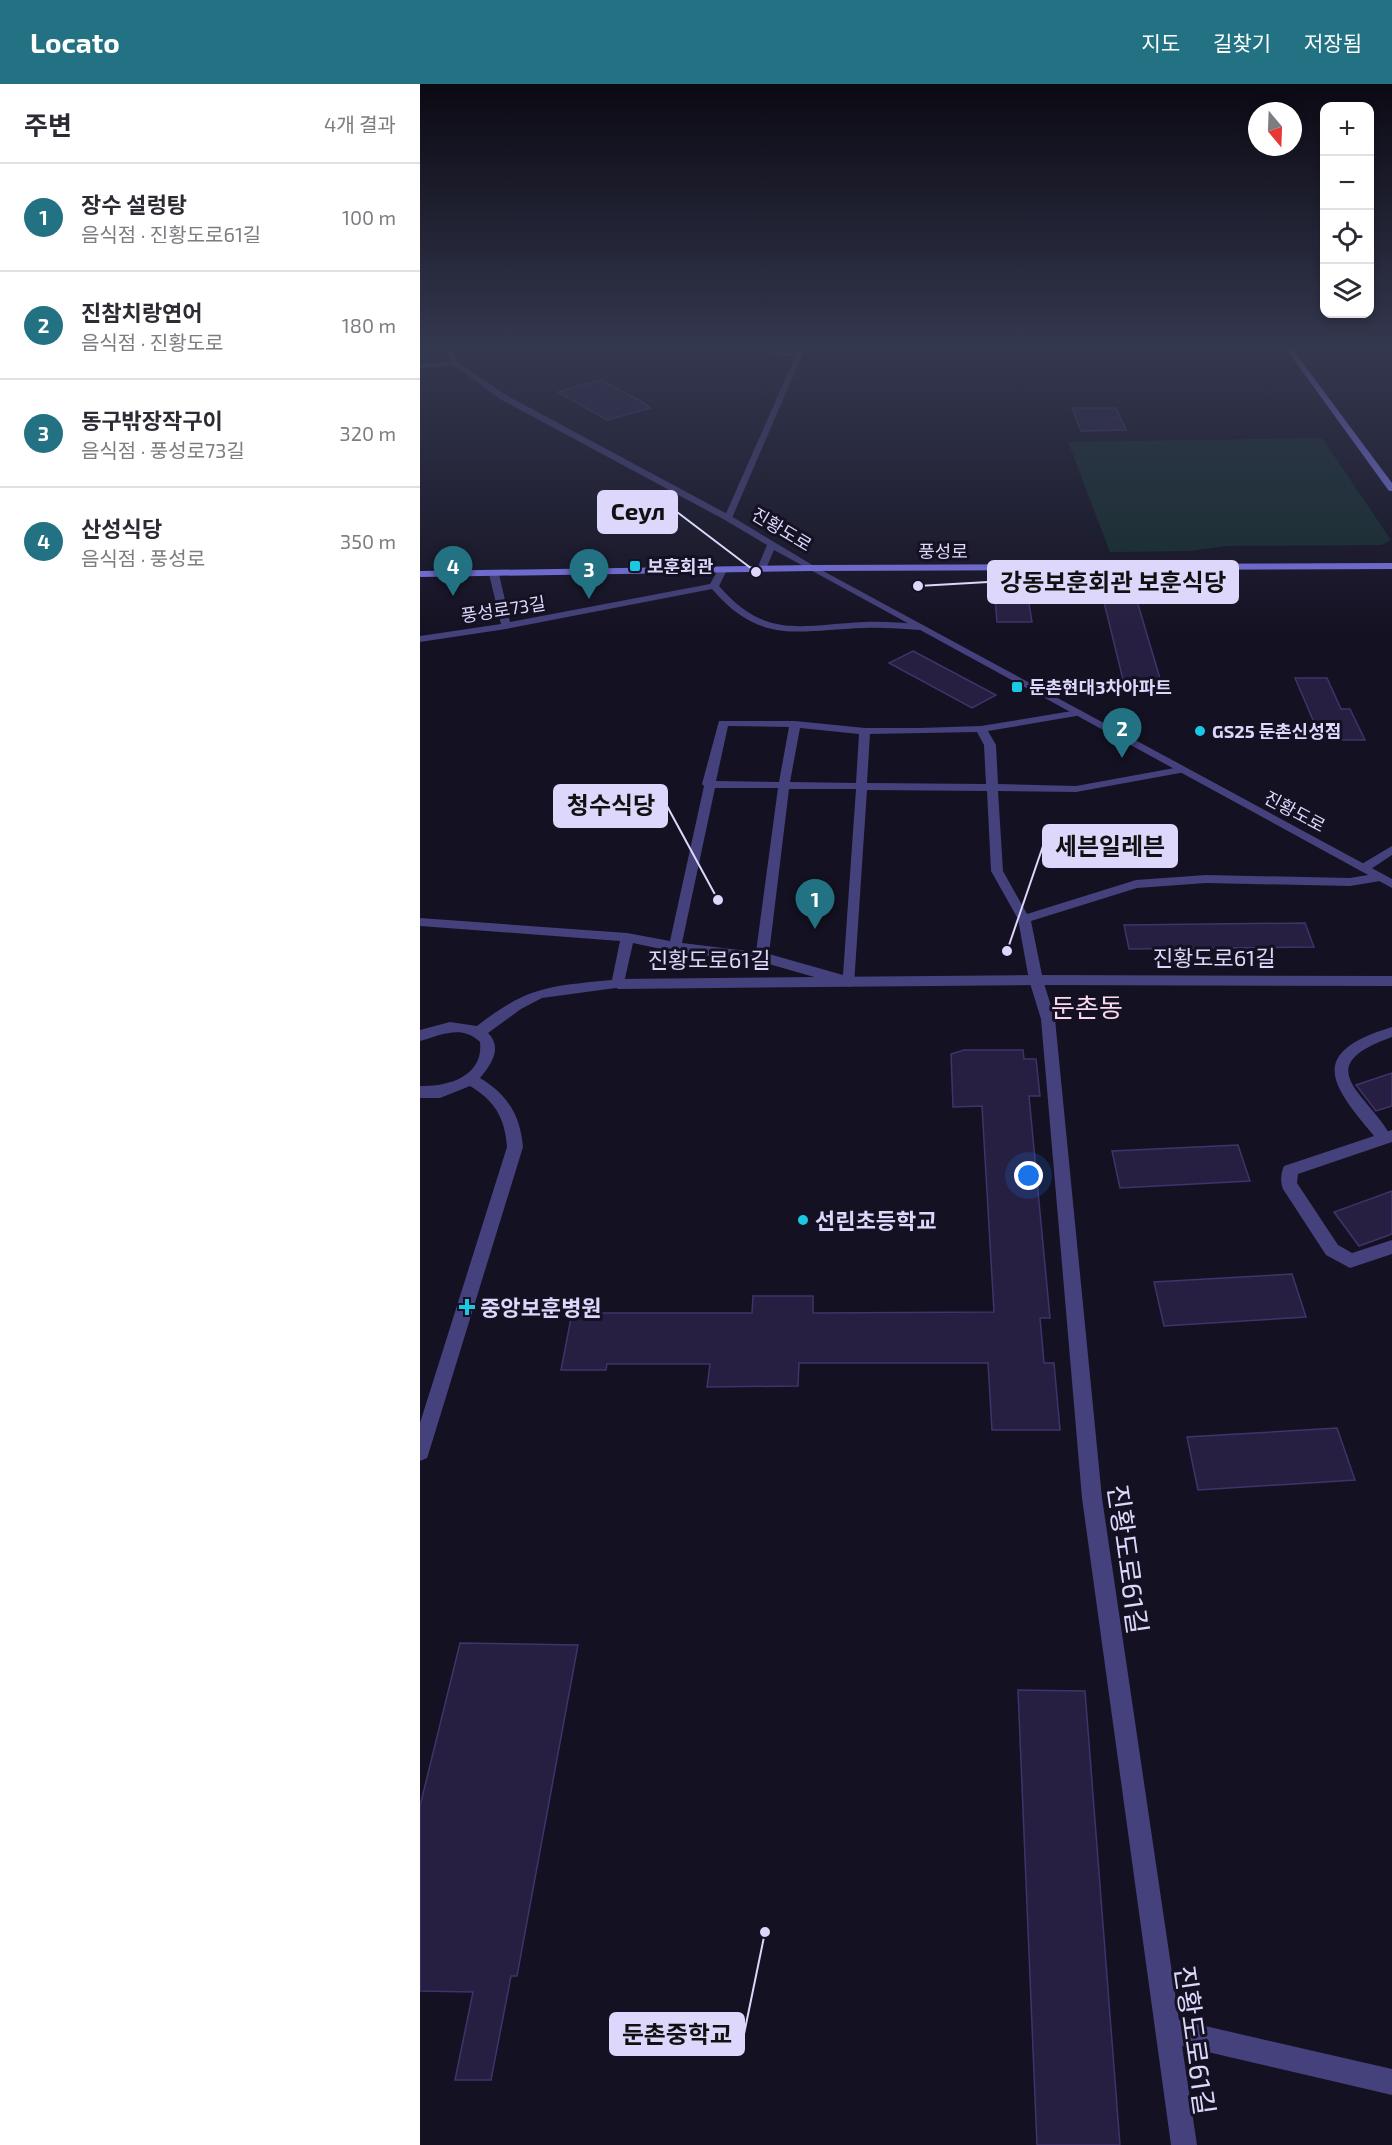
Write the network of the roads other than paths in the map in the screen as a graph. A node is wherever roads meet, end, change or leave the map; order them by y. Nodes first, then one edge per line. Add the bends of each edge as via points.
1 (587, 442) edge
2 (761, 442) edge
3 (1358, 442) edge
4 (1392, 489) edge
5 (728, 518) junction
6 (772, 544) junction
7 (1392, 566) edge
8 (811, 568) junction
9 (762, 569) junction
10 (722, 570) junction
11 (420, 574) edge
12 (494, 574) junction
13 (714, 586) junction
14 (506, 626) junction
15 (920, 627) junction
16 (420, 639) edge
17 (1078, 713) junction
18 (795, 724) junction
19 (981, 729) junction
20 (865, 732) junction
21 (1180, 770) junction
22 (708, 784) junction
23 (784, 785) junction
24 (862, 786) junction
25 (991, 788) junction
26 (1392, 850) edge
27 (1364, 868) junction
28 (1380, 877) junction
29 (1392, 884) edge
30 (1024, 919) junction
31 (420, 922) edge
32 (627, 937) junction
33 (675, 947) junction
34 (762, 957) junction
35 (1036, 980) junction
36 (1392, 981) edge
37 (849, 982) junction
38 (618, 984) junction
39 (1392, 1032) edge
40 (478, 1033) junction
41 (420, 1036) edge
42 (471, 1080) junction
43 (420, 1092) edge
44 (1388, 1137) edge
45 (1392, 1247) edge
46 (420, 1452) edge
47 (1167, 2030) junction
48 (1392, 2082) edge
49 (1184, 2145) edge

1 - 5 street, 진황도로
2 - 5 street
3 - 4 main road
5 - 6 street, 진황도로
6 - 8 street, 진황도로
6 - 9 street
7 - 8 main road, 풍성로
8 - 9 main road, 풍성로
8 - 15 street, 진황도로
9 - 10 main road, 풍성로
10 - 12 main road, 풍성로
10 - 13 street
11 - 12 main road, 풍성로
12 - 14 street
13 - 14 street, 풍성로73길
13 - 15 street, 진황도로 via 739,611 767,627
14 - 16 street, 풍성로73길
15 - 17 street, 진황도로
17 - 19 street
17 - 21 street, 진황도로
18 - 20 street
18 - 22 street, 진황도로61길 via 723,723
18 - 23 street, 진황도로61길
19 - 20 street
19 - 25 street, 진황도로61길 via 990,745
20 - 24 street
21 - 25 street via 1076,789
21 - 27 street, 진황도로
22 - 23 street
22 - 33 street, 진황도로61길
23 - 24 street
23 - 34 street, 진황도로61길
24 - 25 street
24 - 37 street
25 - 30 street, 진황도로61길 via 997,871
26 - 27 street
27 - 28 street, 진황도로
28 - 29 street, 진황도로
28 - 30 street via 1350,882 1206,879 1136,884
30 - 35 street, 진황도로61길
31 - 32 street, 진황도로61길
32 - 33 street, 진황도로61길
32 - 38 street, 진황도로61길
33 - 34 street, 진황도로61길
34 - 37 street, 진황도로61길
35 - 36 street, 진황도로61길
35 - 37 street, 진황도로61길
35 - 47 street, 진황도로61길 via 1048,1019 1092,1498
37 - 38 street, 진황도로61길
38 - 40 street via 531,998
39 - 44 street via 1354,1046 1344,1059 1340,1074 1347,1092
40 - 41 street via 453,1027
40 - 42 street via 486,1040 488,1060
42 - 43 street via 442,1092
42 - 46 street via 492,1092 506,1108 514,1128 515,1147
44 - 45 street via 1290,1170 1289,1184 1332,1250 1350,1261
47 - 48 street
47 - 49 street, 진황도로61길

